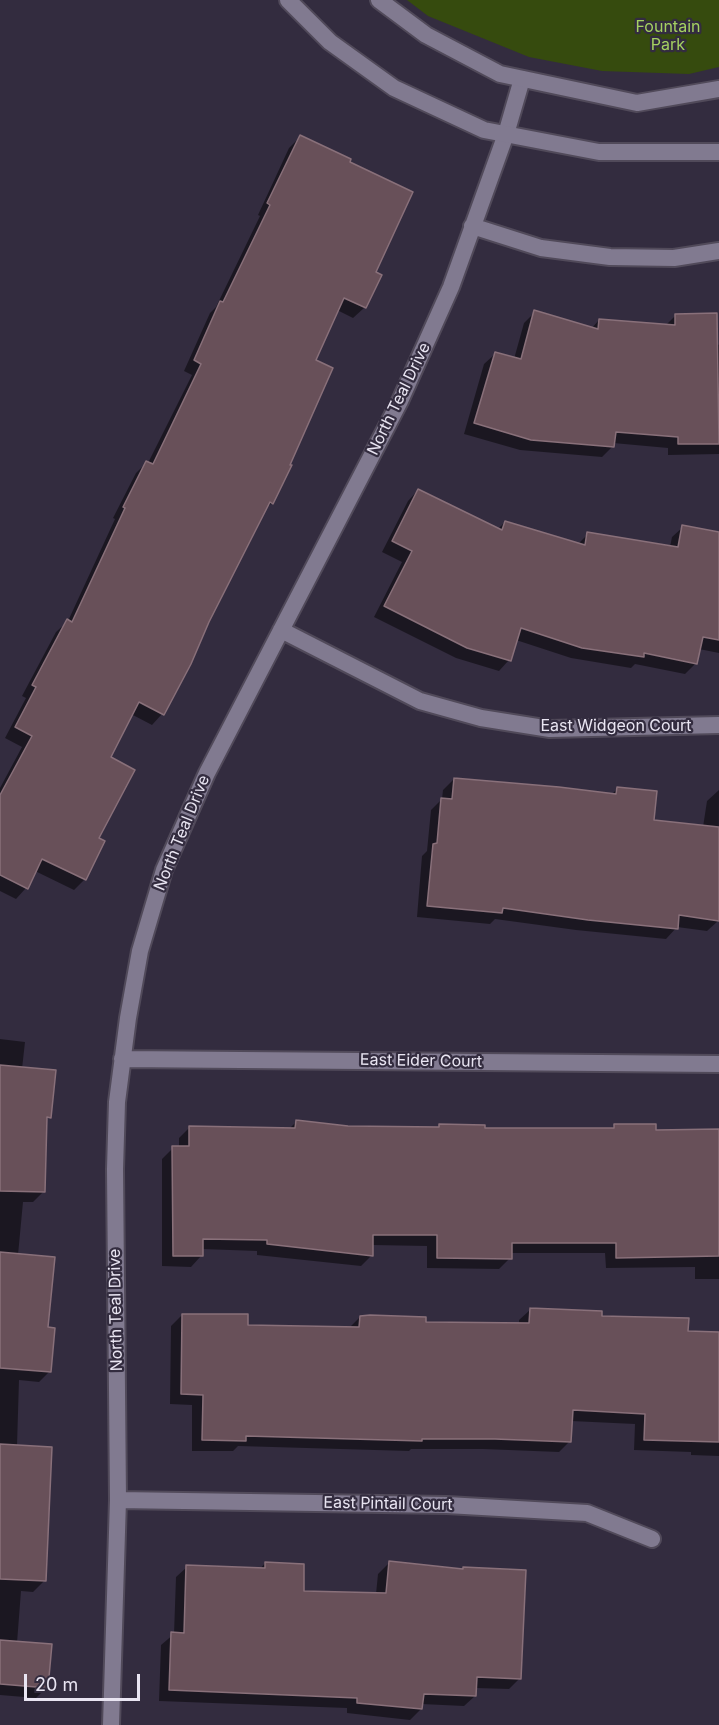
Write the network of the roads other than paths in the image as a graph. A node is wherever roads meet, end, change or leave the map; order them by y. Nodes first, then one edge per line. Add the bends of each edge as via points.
1 (288, 0) edge
2 (379, 0) edge
3 (522, 79) junction
4 (719, 89) edge
5 (506, 134) junction
6 (719, 152) edge
7 (472, 226) junction
8 (719, 251) edge
9 (281, 630) junction
10 (719, 725) edge
11 (122, 1059) junction
12 (719, 1064) edge
13 (118, 1500) junction
14 (652, 1539) dead end
15 (111, 1725) edge

1 - 5 street via 330,42 394,88 483,130
2 - 3 street via 426,35 500,74
3 - 4 street via 637,103
3 - 5 street, North Teal Drive
5 - 6 street via 599,152
5 - 7 street, North Teal Drive
7 - 8 street via 541,248 610,257 674,258
7 - 9 street, North Teal Drive via 451,287 400,401
9 - 10 street, East Widgeon Court via 420,701 481,718 550,729
9 - 11 street, North Teal Drive via 207,773 164,870 140,951
11 - 12 street, East Eider Court
11 - 13 street, North Teal Drive via 115,1168
13 - 14 street, East Pintail Court via 447,1504 587,1512
13 - 15 street, North Teal Drive

